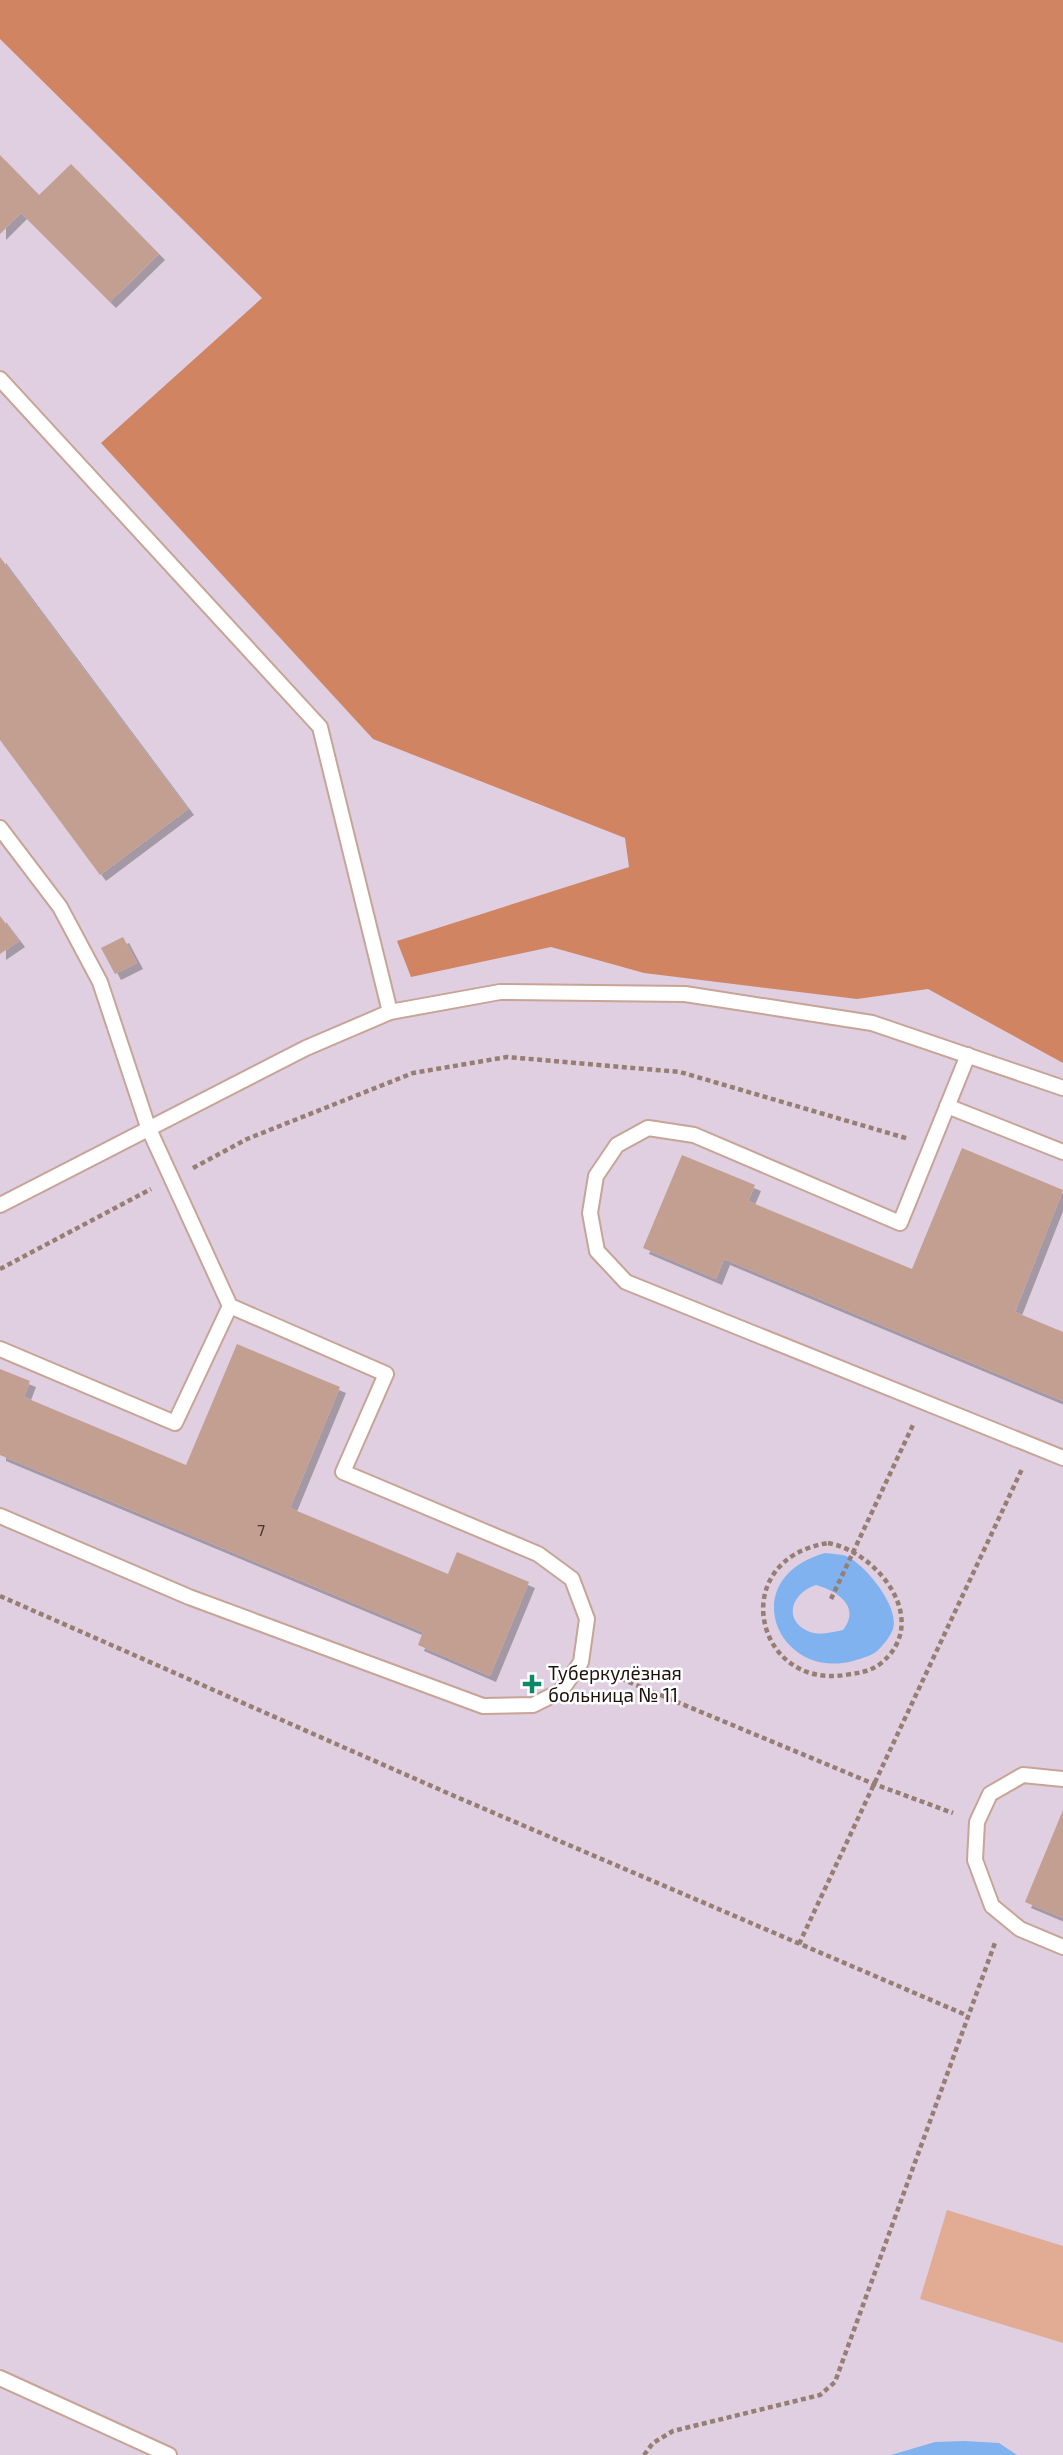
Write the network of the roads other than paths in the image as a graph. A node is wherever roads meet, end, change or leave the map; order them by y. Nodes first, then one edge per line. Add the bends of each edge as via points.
1 (0, 379) edge
2 (0, 828) edge
3 (390, 1012) junction
4 (968, 1055) junction
5 (1063, 1088) edge
6 (947, 1106) junction
7 (148, 1127) junction
8 (1063, 1152) edge
9 (0, 1205) edge
10 (230, 1306) junction
11 (0, 1349) edge
12 (1063, 1458) edge
13 (0, 1516) edge
14 (1063, 1779) edge
15 (1063, 1947) edge
16 (0, 2378) edge
17 (169, 2455) edge

1 - 3 lane via 320,727
2 - 7 lane via 60,907 100,982
3 - 4 lane via 500,992 685,994 872,1023
3 - 7 lane via 306,1048
4 - 5 lane
4 - 6 lane
6 - 8 lane
6 - 12 lane via 900,1223 694,1135 648,1128 617,1144 596,1176 590,1213 597,1251 626,1282
7 - 9 lane
7 - 10 lane
10 - 11 lane via 175,1423
10 - 13 lane via 386,1374 343,1472 538,1555 572,1579 587,1619 581,1662 561,1691 533,1705 483,1706 189,1597
14 - 15 lane via 1023,1775 990,1794 977,1822 975,1860 992,1906 1020,1929
16 - 17 lane

